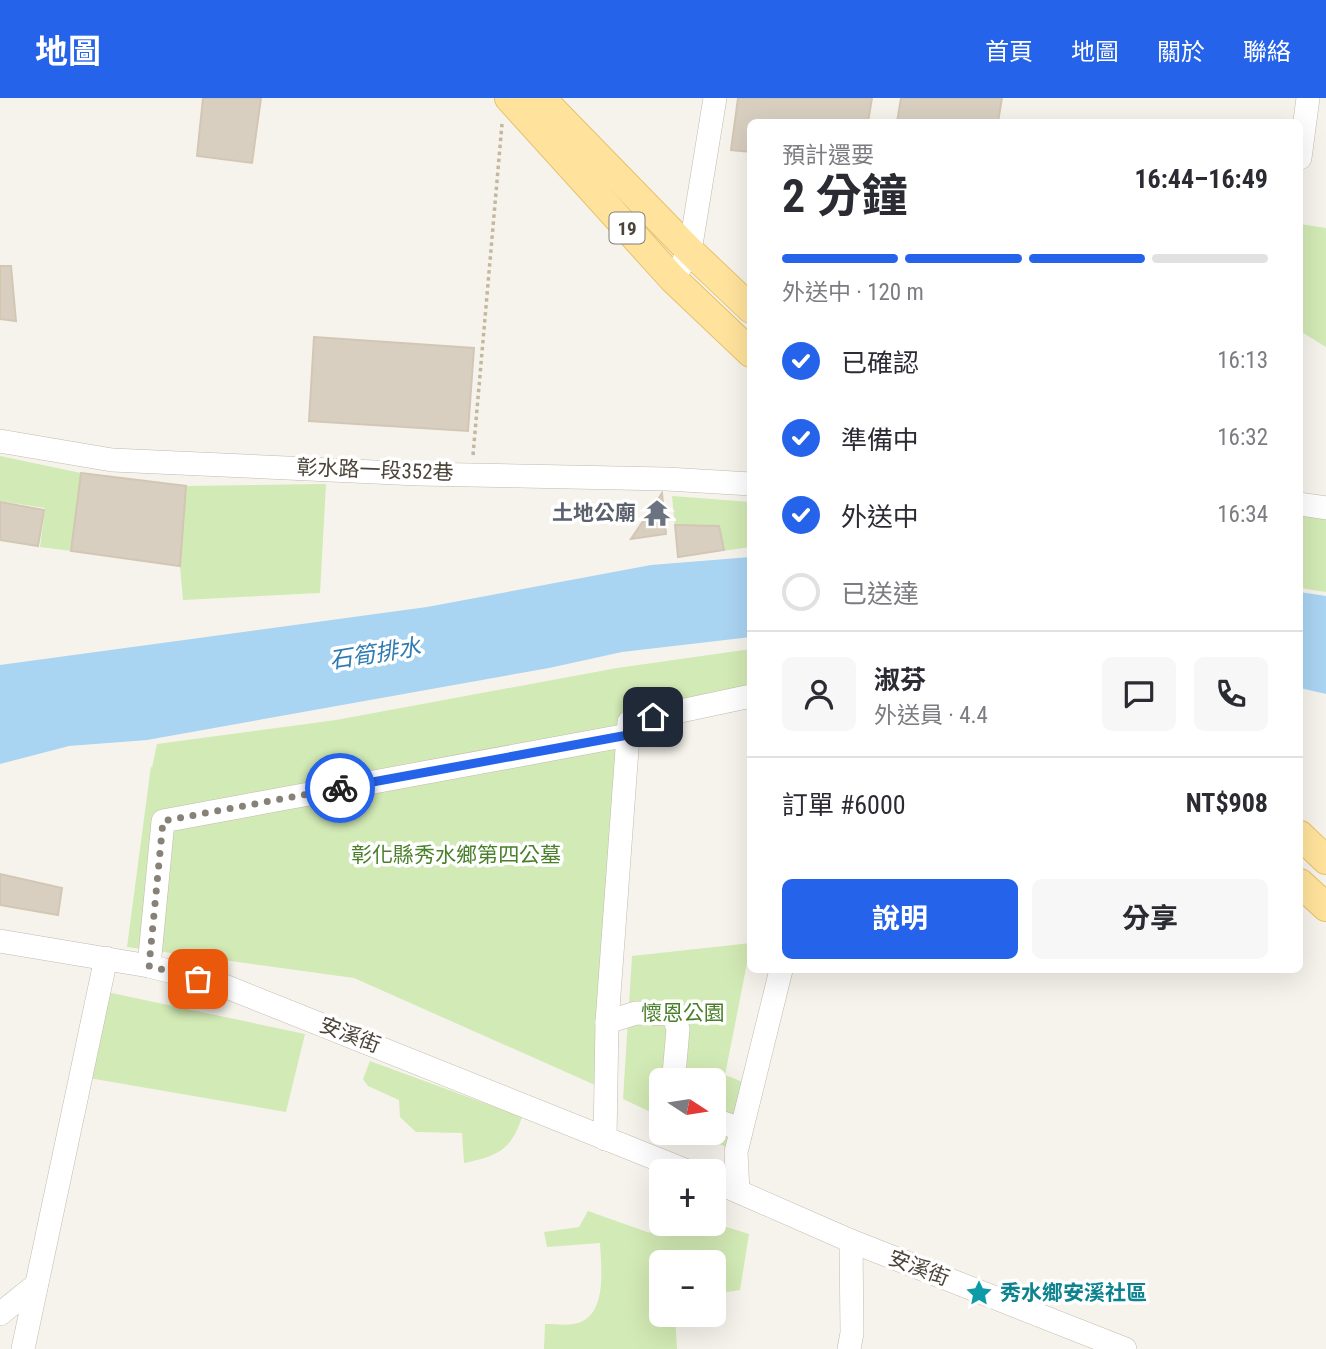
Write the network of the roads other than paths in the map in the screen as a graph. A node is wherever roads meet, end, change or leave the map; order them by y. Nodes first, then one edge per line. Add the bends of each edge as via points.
1 (541, 98) edge
2 (715, 98) edge
3 (1308, 98) edge
4 (506, 105) edge
5 (1303, 136) edge
6 (690, 251) junction
7 (673, 279) junction
8 (747, 305) edge
9 (747, 349) edge
10 (0, 441) edge
11 (747, 484) edge
12 (1303, 504) edge
13 (1326, 508) edge
14 (747, 697) edge
15 (628, 735) junction
16 (1303, 838) edge
17 (1326, 860) edge
18 (1303, 886) edge
19 (1326, 907) edge
20 (0, 941) edge
21 (106, 958) junction
22 (149, 966) junction
23 (780, 973) edge
24 (607, 1022) junction
25 (675, 1068) edge
26 (726, 1124) edge
27 (741, 1129) junction
28 (605, 1139) junction
29 (656, 1159) edge
30 (726, 1186) edge
31 (738, 1191) junction
32 (851, 1241) junction
33 (36, 1285) junction
34 (0, 1314) edge
35 (23, 1349) edge
36 (849, 1349) edge
37 (1125, 1349) edge

1 - 6 main road, 19
2 - 6 street
3 - 5 street
4 - 7 main road, 19
6 - 7 street
6 - 8 main road, 19
7 - 9 main road, 19
10 - 11 street, 彰水路一段352巷 via 112,460
12 - 13 street
14 - 15 street via 629,722
15 - 22 street via 163,821
15 - 24 street
16 - 17 main road
18 - 19 main road
20 - 21 street, 安溪街
21 - 22 street, 安溪街
21 - 33 street
22 - 28 street, 安溪街 via 222,985
23 - 27 street
24 - 25 street via 636,1013 673,1014 678,1029
24 - 28 street
26 - 27 street
27 - 31 street via 736,1152
28 - 29 street, 安溪街
30 - 31 street, 安溪街
31 - 32 street, 安溪街
32 - 36 street
32 - 37 street, 安溪街
33 - 34 street
33 - 35 street

